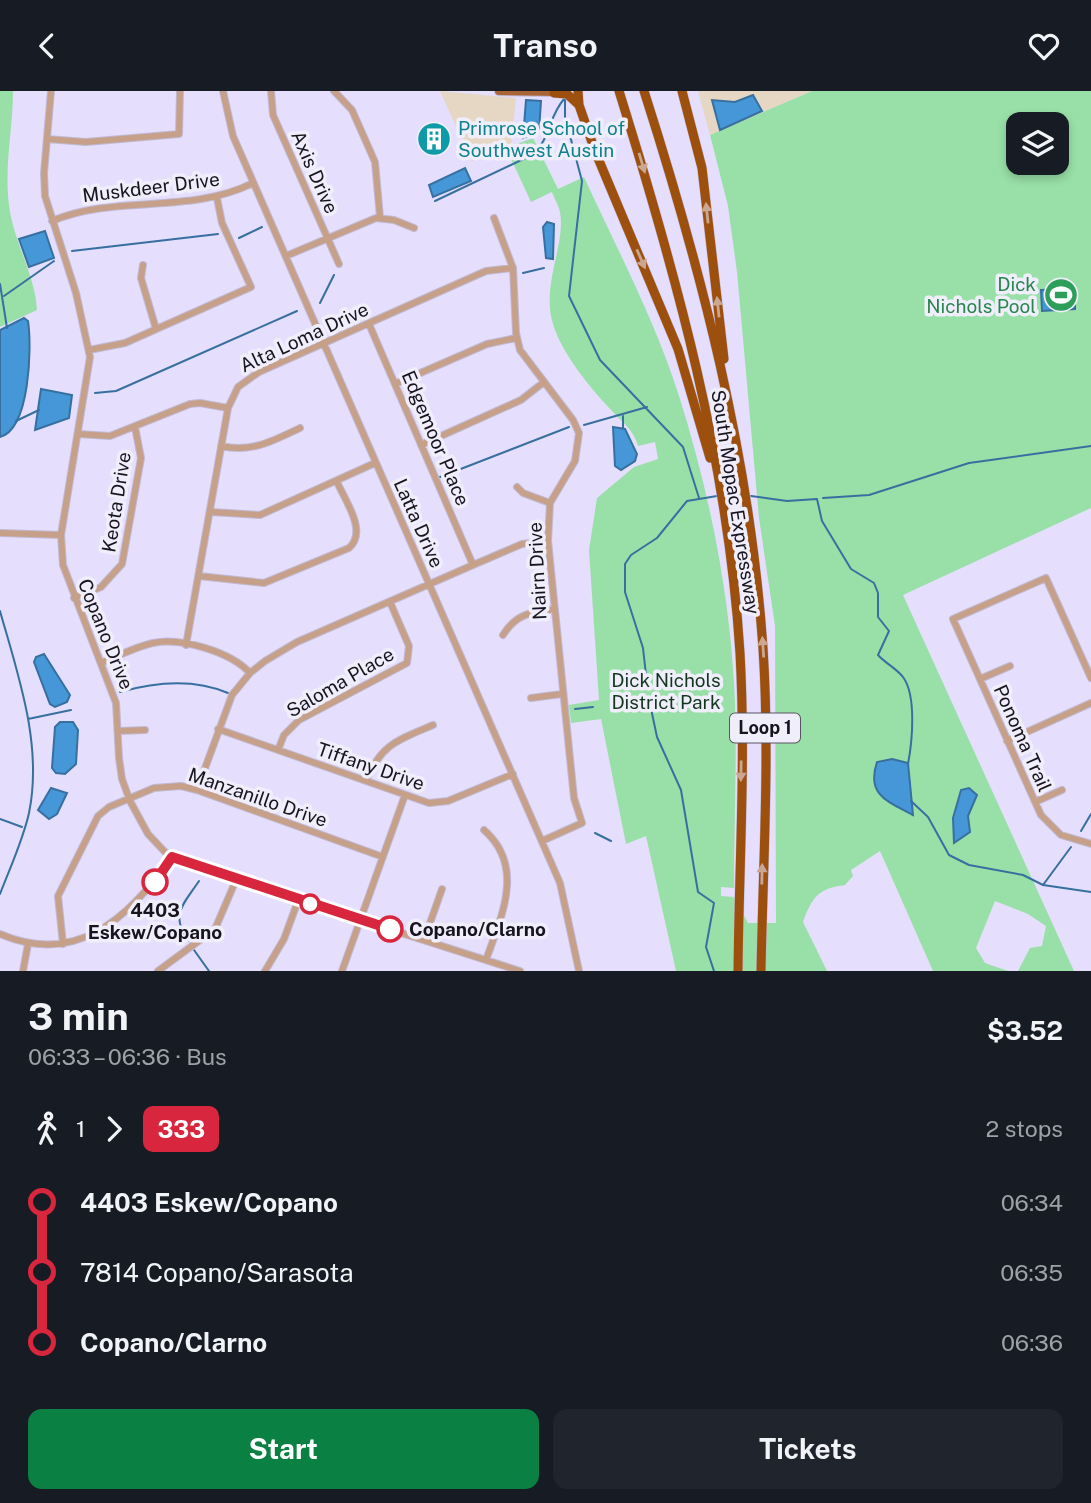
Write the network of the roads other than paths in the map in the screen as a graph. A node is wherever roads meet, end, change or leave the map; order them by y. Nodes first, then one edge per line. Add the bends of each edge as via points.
1 (51, 91) edge
2 (180, 91) edge
3 (223, 91) edge
4 (271, 91) edge
5 (335, 91) edge
6 (499, 91) edge
7 (579, 91) edge
8 (644, 91) edge
9 (681, 91) edge
10 (559, 92) edge
11 (620, 95) edge
12 (579, 104) junction
13 (47, 139) junction
14 (253, 183) junction
15 (217, 198) junction
16 (380, 218) junction
17 (494, 218) dead end
18 (52, 221) junction
19 (414, 228) dead end
20 (327, 239) junction
21 (286, 256) junction
22 (339, 264) dead end
23 (143, 265) dead end
24 (513, 268) junction
25 (369, 324) junction
26 (156, 329) junction
27 (516, 338) junction
28 (324, 344) junction
29 (89, 349) junction
30 (544, 382) junction
31 (724, 382) junction
32 (395, 384) junction
33 (228, 408) junction
34 (135, 427) junction
35 (300, 428) dead end
36 (78, 434) junction
37 (421, 445) junction
38 (221, 446) junction
39 (375, 463) junction
40 (715, 470) junction
41 (337, 482) junction
42 (517, 488) dead end
43 (551, 503) junction
44 (211, 512) junction
45 (0, 533) edge
46 (61, 535) junction
47 (548, 541) junction
48 (473, 565) junction
49 (199, 576) junction
50 (430, 584) junction
51 (74, 598) junction
52 (390, 602) junction
53 (554, 609) junction
54 (503, 635) dead end
55 (186, 645) junction
56 (101, 663) junction
57 (1010, 666) dead end
58 (250, 673) junction
59 (1091, 678) edge
60 (980, 679) junction
61 (562, 694) junction
62 (531, 698) dead end
63 (1091, 703) edge
64 (433, 725) dead end
65 (218, 729) junction
66 (145, 730) dead end
67 (119, 731) junction
68 (1007, 741) junction
69 (278, 750) junction
70 (513, 774) junction
71 (366, 781) junction
72 (197, 790) junction
73 (1062, 790) dead end
74 (405, 795) junction
75 (129, 797) junction
76 (1035, 802) junction
77 (484, 830) dead end
78 (542, 841) junction
79 (1091, 844) edge
80 (172, 857) junction
81 (383, 857) junction
82 (236, 880) junction
83 (442, 889) dead end
84 (298, 901) junction
85 (361, 921) junction
86 (0, 934) edge
87 (424, 940) junction
88 (29, 944) junction
89 (63, 944) junction
90 (486, 960) junction
91 (23, 971) edge
92 (158, 971) edge
93 (264, 971) edge
94 (342, 971) edge
95 (520, 971) edge
96 (579, 971) edge
97 (738, 971) edge
98 (761, 971) edge

1 - 13 street, Copano Drive
2 - 13 street via 179,134 86,142
3 - 14 street, Latta Drive via 227,120
4 - 20 street, Axis Drive via 273,115
5 - 16 street via 352,110 375,162
6 - 10 main road
7 - 12 highway
8 - 31 highway, South Mopac Expressway / Loop 1 via 689,239
31 -> 9 highway via 702,168
10 - 12 highway
11 -> 40 highway, South Mopac Expressway / Loop 1 via 666,244
12 -> 40 highway via 678,348
13 - 18 street, Copano Drive via 43,180
14 - 15 street, Muskdeer Drive
14 - 21 street, Latta Drive
15 - 18 street, Muskdeer Drive via 82,210
15 - 26 street via 222,223 251,288
16 - 19 street
16 - 20 street
17 - 24 street, Nairn Drive
18 - 29 street, Copano Drive
20 - 21 street
20 - 22 street, Axis Drive
21 - 28 street, Latta Drive
23 - 26 street via 141,278
24 - 25 street, Alta Loma Drive via 486,271
24 - 27 street, Nairn Drive
25 - 28 street, Alta Loma Drive
25 - 32 street, Edgemoor Place
26 - 29 street via 119,345
27 - 30 street, Nairn Drive via 523,356
27 - 32 street via 487,344
28 - 33 street, Alta Loma Drive via 250,377 238,387
28 - 39 street, Latta Drive
29 - 36 street, Copano Drive
30 - 37 street via 522,400
30 - 43 street, Nairn Drive via 579,433 575,461
98 -> 31 highway, South Mopac Expressway / Loop 1 via 764,663 748,514
32 - 37 street, Edgemoor Place
33 - 34 street via 190,404
33 - 38 street, Alta Loma Drive
34 - 36 street via 110,436
34 - 51 street, Keota Drive via 141,458 121,564 101,587
35 - 38 street via 253,448
36 - 46 street, Copano Drive
37 - 48 street, Edgemoor Place
38 - 44 street, Alta Loma Drive
39 - 41 street
39 - 50 street, Latta Drive
40 -> 97 highway, South Mopac Expressway / Loop 1 via 736,604 741,688
41 - 44 street via 260,515
41 - 49 street via 357,530 356,541 349,548 264,583
42 - 43 street
43 - 47 street, Nairn Drive
44 - 49 street, Alta Loma Drive
45 - 46 street
46 - 51 street, Copano Drive via 63,565
47 - 48 street via 522,544
47 - 53 street, Nairn Drive
48 - 50 street
49 - 55 street, Alta Loma Drive
50 - 52 street
50 - 70 street, Latta Drive
51 - 56 street, Copano Drive
52 - 58 street via 286,647
52 - 69 street, Saloma Place via 409,646 407,663 299,720 284,735
53 - 54 street via 524,614 511,622
53 - 61 street, Nairn Drive
55 - 56 street via 155,642
55 - 58 street via 224,653
56 - 67 street, Copano Drive via 116,703
57 - 60 street
58 - 65 street via 232,695
59 - 60 street, Ponoma Trail via 1046,577 953,619
60 - 68 street, Ponoma Trail
61 - 62 street
61 - 78 street, Nairn Drive via 574,798 582,823
63 - 68 street
64 - 71 street via 385,748
65 - 69 street, Tiffany Drive
65 - 72 street
66 - 67 street
67 - 75 street, Copano Drive via 122,779
68 - 76 street, Ponoma Trail
69 - 71 street, Tiffany Drive
70 - 74 street, Tiffany Drive via 440,803
70 - 78 street, Latta Drive
71 - 74 street, Tiffany Drive
72 - 75 street, Manzanillo Drive via 161,786
72 - 81 street, Manzanillo Drive
73 - 76 street
74 - 81 street
75 - 80 street, Copano Drive via 148,834
75 - 89 street, Manzanillo Drive via 98,816 61,885 58,908
76 - 79 street, Ponoma Trail via 1052,828
77 - 90 street via 504,862 509,888
78 - 96 street, Latta Drive via 566,903
80 - 82 street, Copano Drive
80 - 89 street via 137,903 89,936
81 - 85 street
82 - 84 street, Copano Drive
82 - 92 street via 215,929
83 - 87 street
84 - 85 street, Copano Drive
84 - 93 street via 284,939
85 - 87 street, Copano Drive
85 - 94 street
86 - 88 street
87 - 90 street, Copano Drive
88 - 89 street
88 - 91 street
90 - 95 street, Copano Drive

